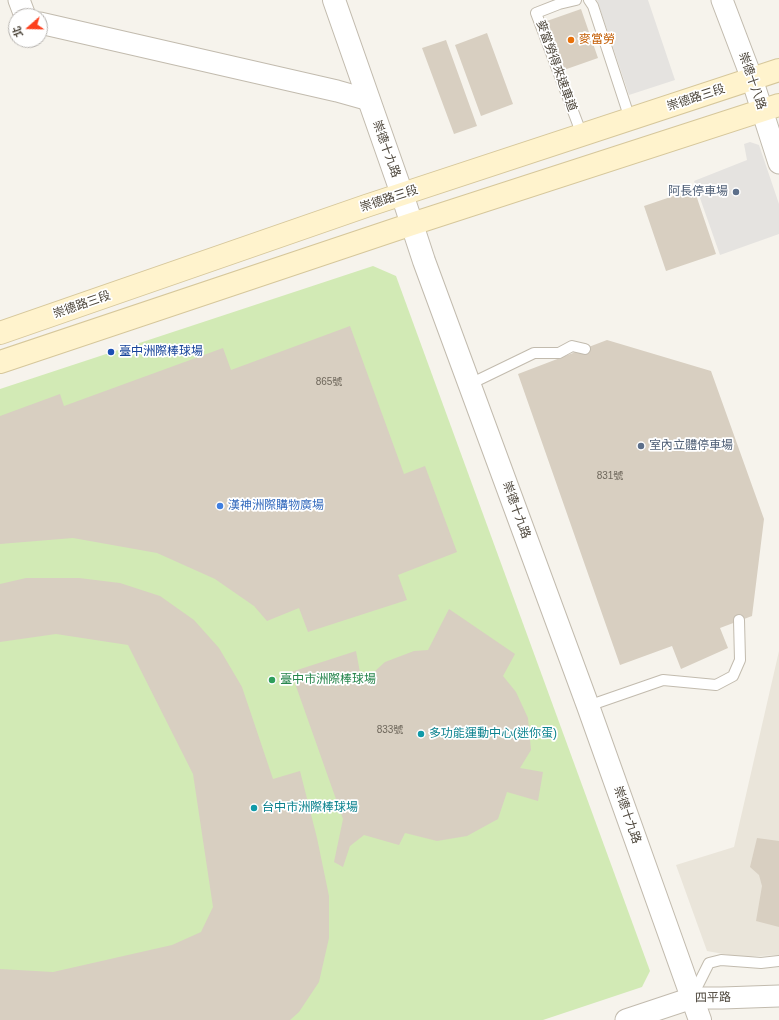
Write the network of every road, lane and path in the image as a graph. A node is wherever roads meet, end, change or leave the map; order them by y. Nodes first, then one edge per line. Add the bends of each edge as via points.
1 (334, 0) edge
2 (576, 0) edge
3 (589, 0) edge
4 (722, 0) edge
5 (48, 26) edge
6 (779, 70) edge
7 (752, 79) junction
8 (368, 100) junction
9 (771, 108) edge
10 (630, 119) junction
11 (582, 135) junction
12 (779, 163) edge
13 (402, 194) junction
14 (412, 224) junction
15 (0, 333) edge
16 (585, 349) dead end
17 (0, 362) edge
18 (470, 384) junction
19 (739, 620) dead end
20 (588, 706) junction
21 (779, 961) edge
22 (779, 996) edge
23 (692, 998) junction
24 (626, 1020) edge
25 (700, 1020) edge

1 - 8 street, 崇德十九路
2 - 11 lane, 麥當勞得來速車道 via 536,13
3 - 10 lane
4 - 7 street, 崇德十八路
5 - 8 street
6 - 7 main road, 崇德路三段
7 - 9 street, 崇德十八路
7 - 10 main road, 崇德路三段
8 - 13 street, 崇德十九路
9 - 12 street, 崇德十八路
9 - 14 main road
10 - 11 main road, 崇德路三段
11 - 13 main road, 崇德路三段
13 - 14 street, 崇德十九路
13 - 15 main road, 崇德路三段
14 - 17 main road
14 - 18 street, 崇德十九路
16 - 18 lane via 572,346 559,354 534,353
18 - 20 street, 崇德十九路
19 - 20 lane via 740,660 734,676 716,685 663,680
20 - 23 street, 崇德十九路
21 - 23 lane via 761,963 721,960 709,963
22 - 23 street, 四平路
23 - 24 street, 四平路
23 - 25 street, 崇德十九路

